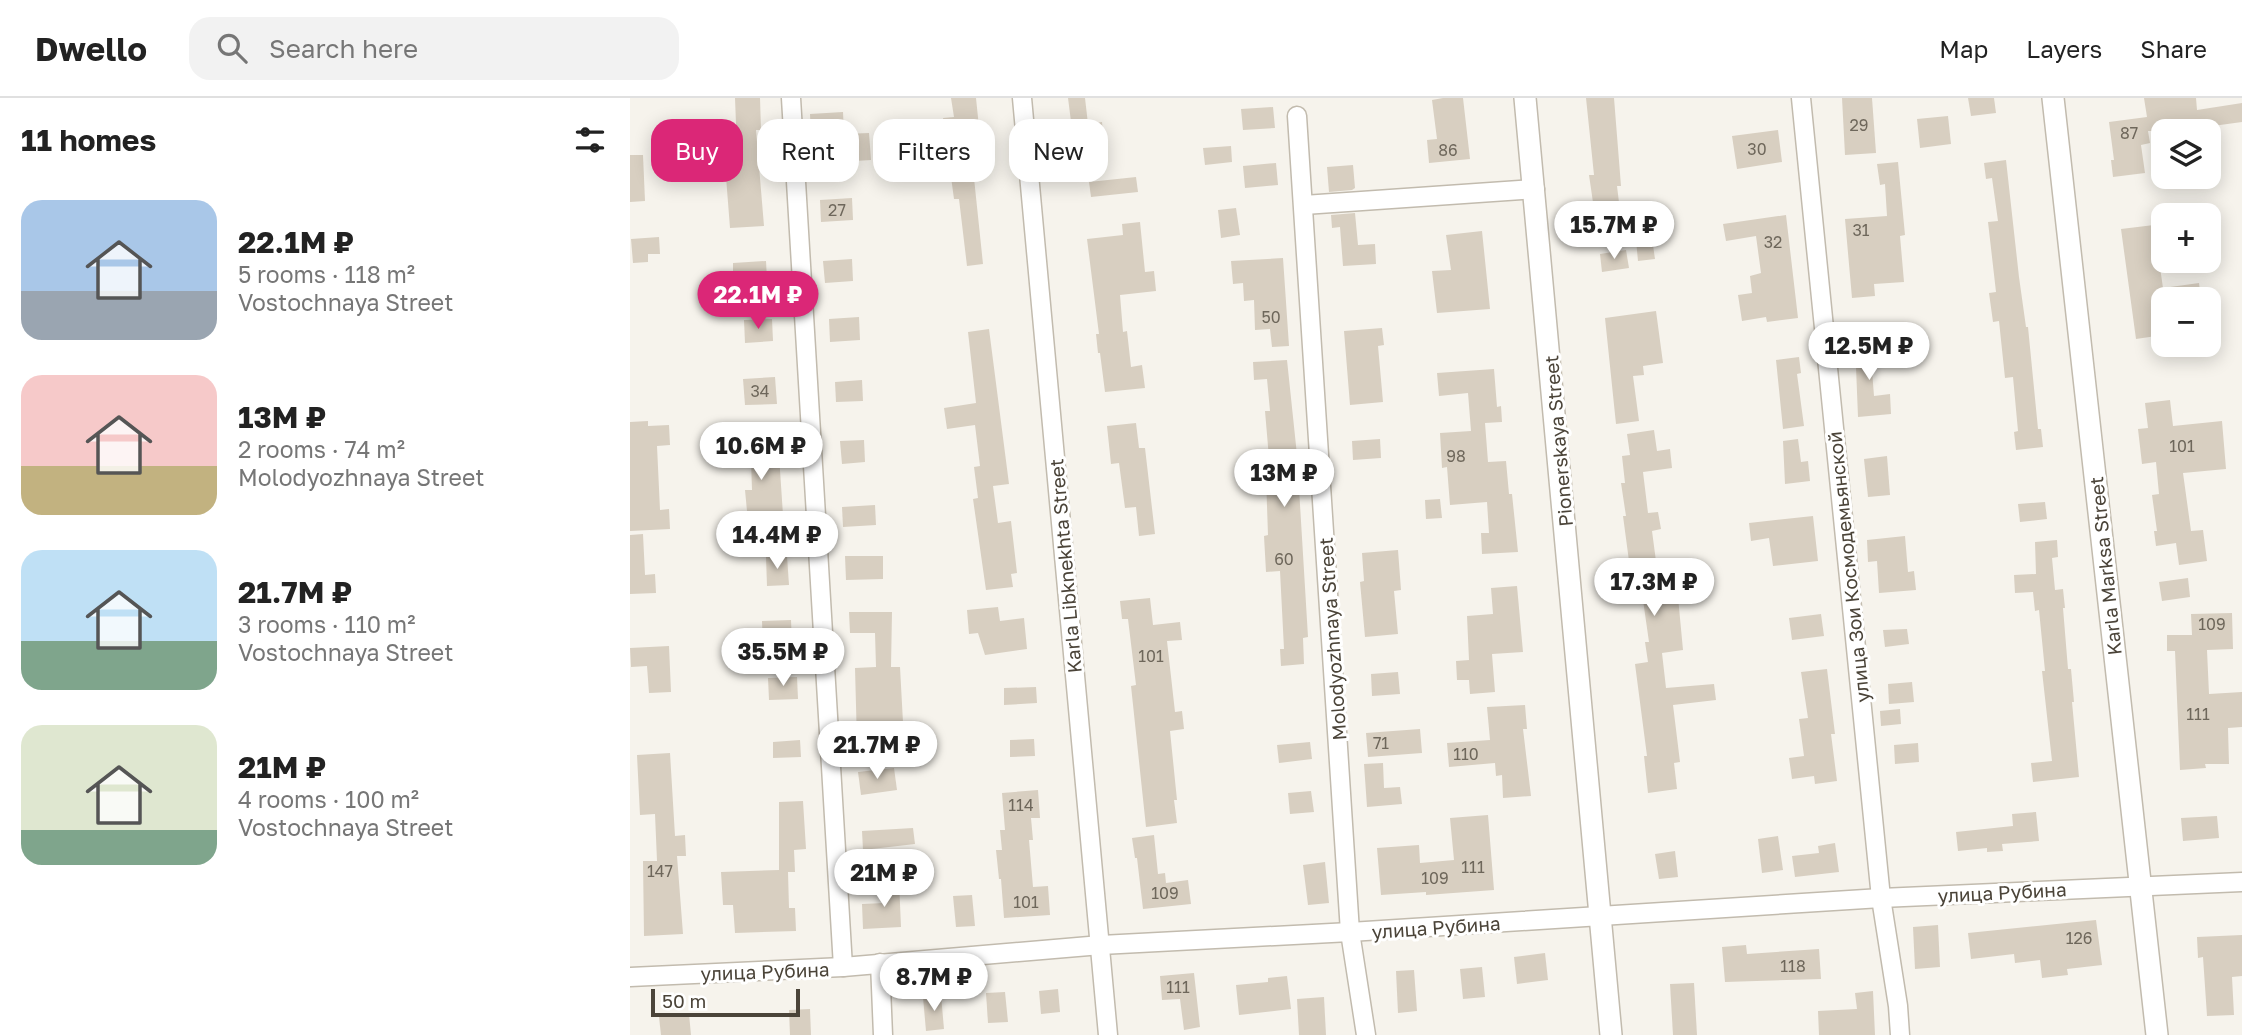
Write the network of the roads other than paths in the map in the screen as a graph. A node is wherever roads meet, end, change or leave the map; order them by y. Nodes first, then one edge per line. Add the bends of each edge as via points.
1 (790, 98) edge
2 (1022, 98) edge
3 (1525, 98) edge
4 (1801, 98) edge
5 (2053, 98) edge
6 (1297, 116) dead end
7 (1535, 189) junction
8 (1304, 205) junction
9 (2242, 882) edge
10 (2141, 885) junction
11 (1881, 898) junction
12 (1600, 916) junction
13 (1350, 932) junction
14 (1101, 945) junction
15 (880, 964) junction
16 (843, 967) junction
17 (630, 976) edge
18 (883, 1035) edge
19 (1108, 1035) edge
20 (1366, 1035) edge
21 (1611, 1035) edge
22 (1900, 1035) edge
23 (2157, 1035) edge

1 - 16 street
2 - 14 street, Karla Libknekhta Street
3 - 7 street, Pionerskaya Street
4 - 11 street, улица Зои Космодемьянской
5 - 10 street, Karla Marksa Street
6 - 8 street, Molodyozhnaya Street
7 - 8 street
7 - 12 street, Pionerskaya Street
8 - 13 street, Molodyozhnaya Street
9 - 10 street, улица Рубина
10 - 11 street, улица Рубина
10 - 23 street, Karla Marksa Street
11 - 12 street, улица Рубина
11 - 22 street, улица Зои Космодемьянской
12 - 13 street, улица Рубина
12 - 21 street, Pionerskaya Street
13 - 14 street, улица Рубина
13 - 20 street, Molodyozhnaya Street
14 - 15 street, улица Рубина
14 - 19 street, Karla Libknekhta Street
15 - 16 street, улица Рубина
15 - 18 street
16 - 17 street, улица Рубина

